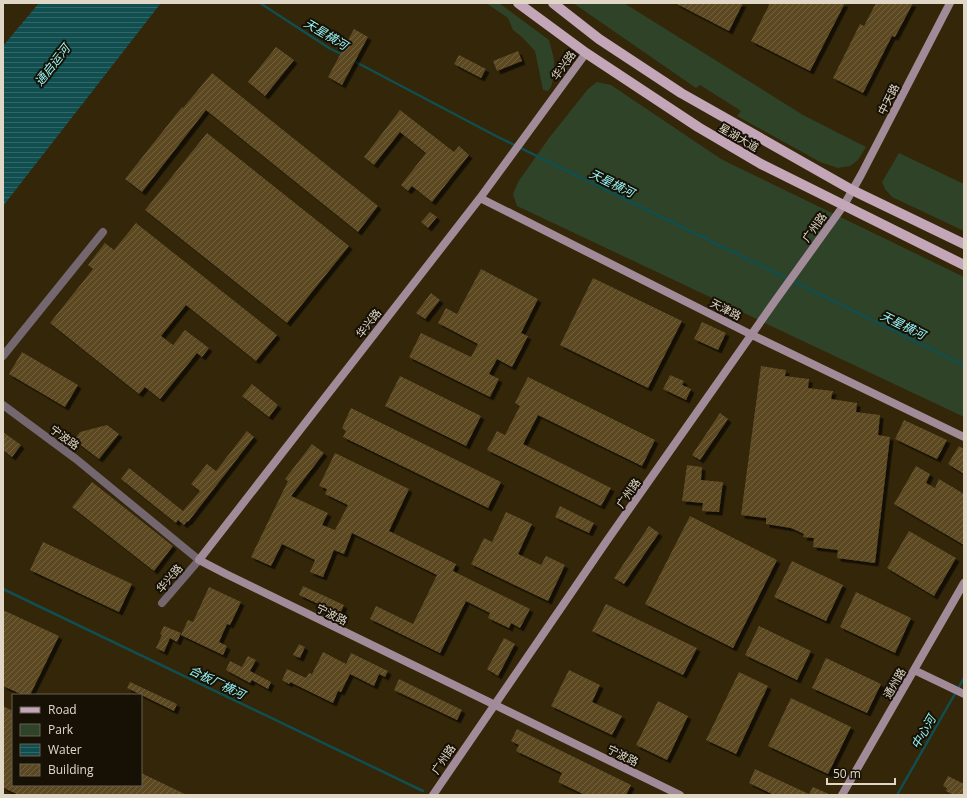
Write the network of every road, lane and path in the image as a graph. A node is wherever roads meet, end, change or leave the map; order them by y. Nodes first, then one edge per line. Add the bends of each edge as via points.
1 (518, 3) edge
2 (553, 3) edge
3 (950, 3) edge
4 (586, 53) junction
5 (852, 190) junction
6 (480, 198) junction
7 (844, 205) junction
8 (104, 232) dead end
9 (964, 244) edge
10 (964, 265) edge
11 (752, 335) junction
12 (3, 356) edge
13 (3, 405) edge
14 (964, 437) edge
15 (199, 560) junction
16 (964, 583) edge
17 (162, 603) dead end
18 (914, 670) junction
19 (964, 694) edge
20 (494, 704) junction
21 (433, 795) edge
22 (680, 795) edge
23 (842, 795) edge

1 - 4 main road, 星湖大道
2 - 5 main road, 星湖大道 via 599,40 681,93
3 - 5 street, 中天路
4 - 6 street, 华兴路
4 - 7 main road, 星湖大道 via 698,127 762,164
5 - 7 street, 中天路
5 - 9 main road, 星湖大道
6 - 11 street, 天津路
6 - 15 street, 华兴路
7 - 10 main road, 星湖大道
7 - 11 street, 广州路
8 - 12 street
11 - 14 street, 天津路
11 - 20 street, 广州路
13 - 15 street, 宁波路 via 76,459
15 - 17 street, 华兴路
15 - 20 street, 宁波路
16 - 18 street, 通州路
18 - 19 street
18 - 23 street, 通州路
20 - 21 street, 广州路
20 - 22 street, 宁波路

